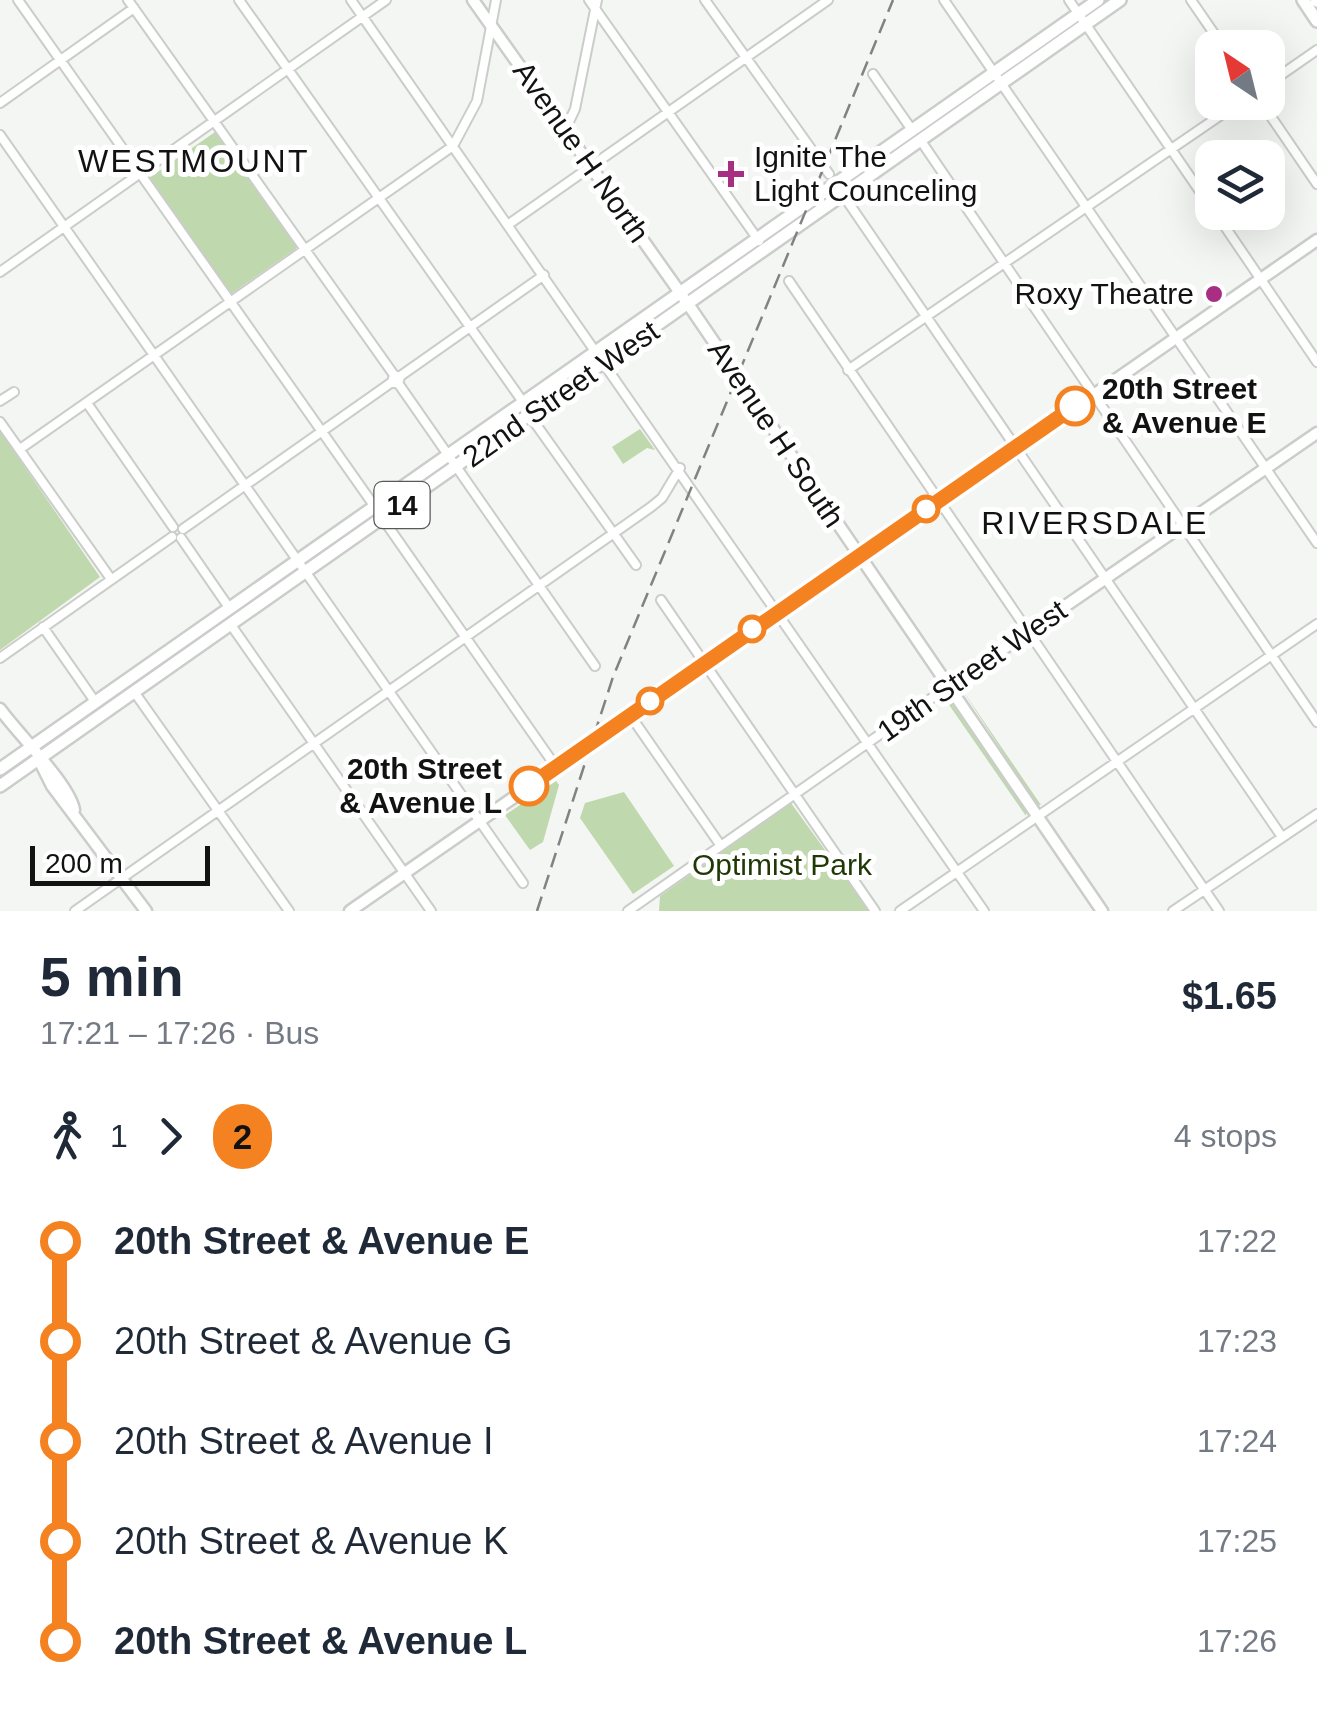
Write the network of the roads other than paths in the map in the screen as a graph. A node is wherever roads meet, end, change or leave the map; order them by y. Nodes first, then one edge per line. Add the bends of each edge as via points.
1 (18, 0) edge
2 (239, 0) edge
3 (351, 0) edge
4 (386, 0) edge
5 (473, 0) edge
6 (496, 0) edge
7 (589, 0) edge
8 (597, 0) edge
9 (705, 0) edge
10 (944, 0) edge
11 (1069, 0) edge
12 (1098, 0) edge
13 (1120, 0) edge
14 (1192, 0) edge
15 (1303, 0) edge
16 (824, 1) edge
17 (131, 4) edge
18 (597, 11) junction
19 (363, 16) junction
20 (1082, 20) junction
21 (1317, 21) edge
22 (492, 28) junction
23 (1212, 30) edge
24 (1317, 50) edge
25 (746, 58) junction
26 (60, 60) junction
27 (288, 69) junction
28 (1285, 72) edge
29 (873, 74) dead end
30 (999, 78) junction
31 (0, 103) edge
32 (669, 112) junction
33 (1214, 120) edge
34 (1274, 120) edge
35 (214, 121) junction
36 (566, 130) junction
37 (912, 130) junction
38 (0, 135) edge
39 (921, 141) junction
40 (453, 146) junction
41 (1171, 150) junction
42 (591, 167) junction
43 (140, 173) junction
44 (833, 181) junction
45 (1195, 184) edge
46 (1317, 184) edge
47 (844, 196) junction
48 (380, 198) junction
49 (1088, 206) junction
50 (509, 224) junction
51 (64, 226) junction
52 (1227, 230) edge
53 (757, 238) junction
54 (1317, 240) edge
55 (305, 250) junction
56 (766, 250) junction
57 (1004, 263) junction
58 (0, 272) edge
59 (544, 275) junction
60 (1260, 279) junction
61 (789, 282) dead end
62 (680, 292) junction
63 (231, 302) junction
64 (688, 304) junction
65 (926, 316) junction
66 (471, 327) junction
67 (1176, 337) junction
68 (597, 350) junction
69 (154, 355) junction
70 (606, 362) junction
71 (1317, 362) edge
72 (848, 370) junction
73 (396, 379) junction
74 (14, 392) dead end
75 (1094, 394) junction
76 (0, 402) edge
77 (523, 402) junction
78 (86, 403) junction
79 (530, 416) junction
80 (0, 422) edge
81 (322, 431) junction
82 (1317, 433) edge
83 (1016, 448) junction
84 (20, 449) junction
85 (452, 461) junction
86 (680, 468) junction
87 (1266, 468) junction
88 (246, 484) junction
89 (938, 500) junction
90 (375, 507) junction
91 (383, 519) junction
92 (1182, 526) junction
93 (177, 533) junction
94 (612, 534) junction
95 (1317, 543) edge
96 (859, 555) junction
97 (298, 558) junction
98 (636, 565) dead end
99 (306, 572) junction
100 (1106, 578) junction
101 (112, 579) junction
102 (539, 586) junction
103 (660, 600) dead end
104 (230, 609) junction
105 (777, 612) junction
106 (1317, 624) edge
107 (231, 625) junction
108 (43, 627) junction
109 (1027, 632) junction
110 (466, 638) junction
111 (1271, 656) junction
112 (0, 658) edge
113 (704, 663) junction
114 (594, 666) dead end
115 (949, 686) junction
116 (388, 692) junction
117 (135, 693) junction
118 (96, 703) junction
119 (1194, 708) junction
120 (0, 709) edge
121 (630, 715) junction
122 (1317, 722) edge
123 (868, 742) junction
124 (314, 744) junction
125 (34, 755) junction
126 (1116, 762) junction
127 (556, 767) junction
128 (0, 769) edge
129 (0, 786) edge
130 (794, 794) junction
131 (218, 811) junction
132 (1317, 814) edge
133 (1037, 815) junction
134 (478, 821) junction
135 (1282, 837) junction
136 (721, 846) junction
137 (956, 871) junction
138 (404, 873) junction
139 (122, 878) junction
140 (522, 883) dead end
141 (1205, 890) junction
142 (648, 897) junction
143 (75, 911) edge
144 (146, 911) edge
145 (289, 911) edge
146 (350, 911) edge
147 (432, 911) edge
148 (628, 911) edge
149 (652, 911) edge
150 (874, 911) edge
151 (900, 911) edge
152 (984, 911) edge
153 (1102, 911) edge
154 (1174, 911) edge
155 (1219, 911) edge

1 - 26 street
2 - 27 street
3 - 19 street
4 - 19 street
5 - 22 street, Avenue H North
6 - 22 street
7 - 18 street
8 - 18 street
9 - 25 street
10 - 30 street
11 - 20 street
12 - 20 main road, 22nd Street West / 14
13 - 20 main road, 22nd Street West / 14
14 - 23 street
15 - 21 main road
16 - 25 street
17 - 26 street
17 - 35 street
18 - 32 street
18 - 36 street
19 - 27 street
19 - 40 street
20 - 30 main road, 22nd Street West / 14
20 - 41 street
22 - 36 street, Avenue H North
22 - 40 street via 477,101
24 - 28 street
25 - 32 street
25 - 44 street
26 - 31 street
26 - 43 street
27 - 35 street
27 - 48 street
29 - 37 street
30 - 37 main road, 22nd Street West / 14
30 - 39 main road, 22nd Street West / 14
30 - 49 street
32 - 42 street
32 - 53 street
33 - 41 street
34 - 46 street
35 - 43 street
35 - 55 street
36 - 42 street, Avenue H North
37 - 44 main road, 22nd Street West / 14
38 - 51 street
39 - 47 main road, 22nd Street West / 14
39 - 57 street
40 - 48 street
40 - 50 street
41 - 45 street
41 - 49 street
42 - 50 street
42 - 62 street, Avenue H North
43 - 51 street
43 - 63 street
44 - 47 street
44 - 53 main road, 22nd Street West / 14
47 - 56 main road, 22nd Street West / 14
47 - 65 street
48 - 55 street
48 - 66 street
49 - 57 street
49 - 67 street
50 - 59 street
51 - 58 street
51 - 69 street
52 - 60 street
53 - 56 street
53 - 62 main road, 22nd Street West / 14
54 - 60 street
55 - 63 street
55 - 73 street
56 - 64 main road, 22nd Street West / 14
57 - 65 street
57 - 75 street
59 - 66 street
59 - 68 street
60 - 67 street
60 - 71 street
61 - 72 street
62 - 64 street, Avenue H North
62 - 68 main road, 22nd Street West / 14
63 - 69 street
63 - 81 street
64 - 70 main road, 22nd Street West / 14
64 - 96 street, Avenue H South
65 - 72 street
65 - 83 street
66 - 73 street
66 - 77 street
67 - 75 street
67 - 87 street
68 - 70 street
68 - 77 main road, 22nd Street West / 14
69 - 78 street
69 - 88 street
70 - 79 main road, 22nd Street West / 14
70 - 86 street
72 - 89 street
73 - 81 street
73 - 85 street
74 - 76 street
75 - 83 street
75 - 92 street
77 - 85 main road, 22nd Street West / 14
78 - 84 street
78 - 93 street
79 - 85 main road, 22nd Street West / 14
79 - 94 street
80 - 84 street
81 - 88 street
81 - 90 street
82 - 87 street, 19th Street West
83 - 89 street
83 - 100 street
84 - 101 street
85 - 90 main road, 22nd Street West / 14
85 - 91 main road, 22nd Street West / 14
85 - 102 street
86 - 94 street via 662,498
86 - 105 street
87 - 92 street, 19th Street West
87 - 95 street
88 - 93 street
88 - 97 street
89 - 96 street
89 - 109 street
90 - 97 main road, 22nd Street West / 14
91 - 99 main road, 22nd Street West / 14
91 - 110 street
92 - 100 street, 19th Street West
92 - 111 street
93 - 101 street
93 - 104 street
94 - 98 street
94 - 102 street
96 - 105 street
96 - 115 street, Avenue H South
97 - 99 street
97 - 104 main road, 22nd Street West / 14
99 - 107 main road, 22nd Street West / 14
99 - 116 street
100 - 109 street, 19th Street West
100 - 119 street
101 - 108 street
102 - 110 street
102 - 114 street
103 - 113 street
104 - 118 main road, 22nd Street West / 14
105 - 113 street
105 - 123 street
106 - 111 street
107 - 117 main road, 22nd Street West / 14
107 - 124 street
108 - 112 street
108 - 118 street
109 - 115 street, 19th Street West
109 - 126 street
110 - 116 street
110 - 127 street
111 - 119 street
111 - 122 street
113 - 121 street
113 - 130 street
115 - 123 street, 19th Street West
115 - 133 street, Avenue H South
116 - 124 street
116 - 134 street
117 - 125 main road, 22nd Street West / 14
117 - 131 street
118 - 125 main road, 22nd Street West / 14
119 - 126 street
119 - 135 street
120 - 125 street
121 - 127 street
121 - 136 street
123 - 130 street, 19th Street West
123 - 137 street
124 - 131 street
124 - 138 street
125 - 128 main road, 22nd Street West / 14
125 - 129 main road, 22nd Street West / 14
125 - 139 street
126 - 133 street
126 - 141 street
127 - 134 street
130 - 136 street, 19th Street West
130 - 150 street
131 - 139 street
131 - 145 street
132 - 135 street
133 - 137 street
133 - 153 street, Avenue H South
134 - 138 street
134 - 140 street
135 - 141 street
136 - 142 street, 19th Street West
137 - 151 street
137 - 152 street
138 - 146 street
138 - 147 street
139 - 143 street
139 - 144 street
141 - 154 street
141 - 155 street
142 - 148 street, 19th Street West
142 - 149 street

